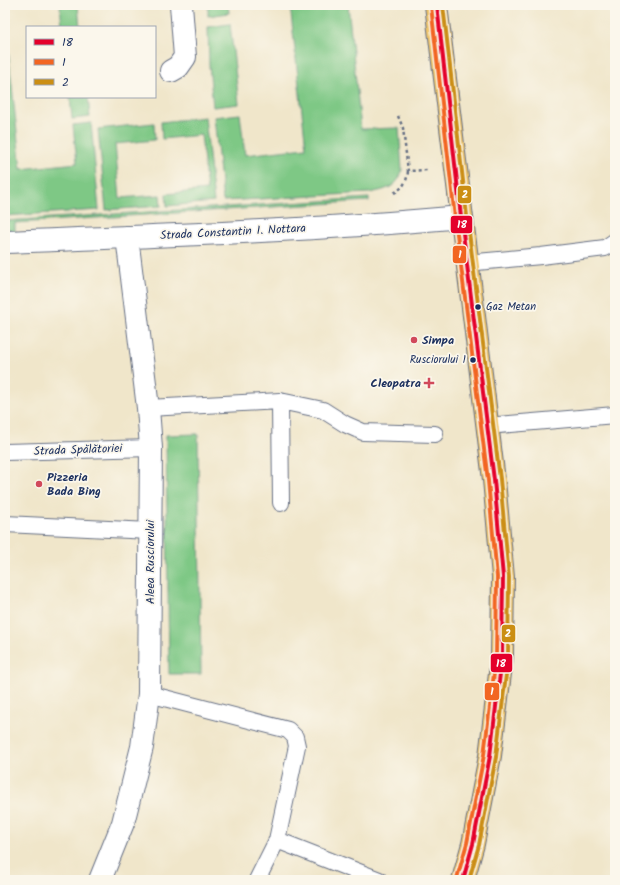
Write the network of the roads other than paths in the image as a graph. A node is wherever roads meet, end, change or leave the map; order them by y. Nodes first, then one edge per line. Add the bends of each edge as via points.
1 (181, 5) edge
2 (437, 6) edge
3 (171, 71) dead end
4 (461, 217) junction
5 (127, 237) junction
6 (615, 241) edge
7 (5, 242) edge
8 (466, 263) junction
9 (280, 401) junction
10 (148, 408) junction
11 (615, 415) edge
12 (487, 426) junction
13 (435, 434) dead end
14 (151, 448) junction
15 (5, 452) edge
16 (281, 504) dead end
17 (5, 524) edge
18 (150, 531) junction
19 (149, 694) junction
20 (277, 840) junction
21 (102, 879) edge
22 (257, 880) edge
23 (379, 880) edge
24 (463, 880) edge

1 - 3 street via 185,57 178,67
2 - 4 main road
4 - 5 street, Strada Constantin I. Nottara via 392,224
4 - 8 main road
5 - 7 street, Strada Constantin I. Nottara
5 - 10 street, Aleea Rusciorului
6 - 8 lane via 605,248
8 - 12 main road
9 - 10 lane
9 - 13 lane via 323,410 363,432
9 - 16 lane
10 - 14 street, Aleea Rusciorului
11 - 12 lane
12 - 24 main road via 503,577 502,657 490,756 473,844
14 - 15 lane, Strada Spălătoriei
14 - 18 street, Aleea Rusciorului
17 - 18 lane
18 - 19 street, Aleea Rusciorului
19 - 20 lane via 288,730 295,737 297,746
19 - 21 street, Aleea Rusciorului via 142,747 123,823
20 - 22 lane
20 - 23 lane

